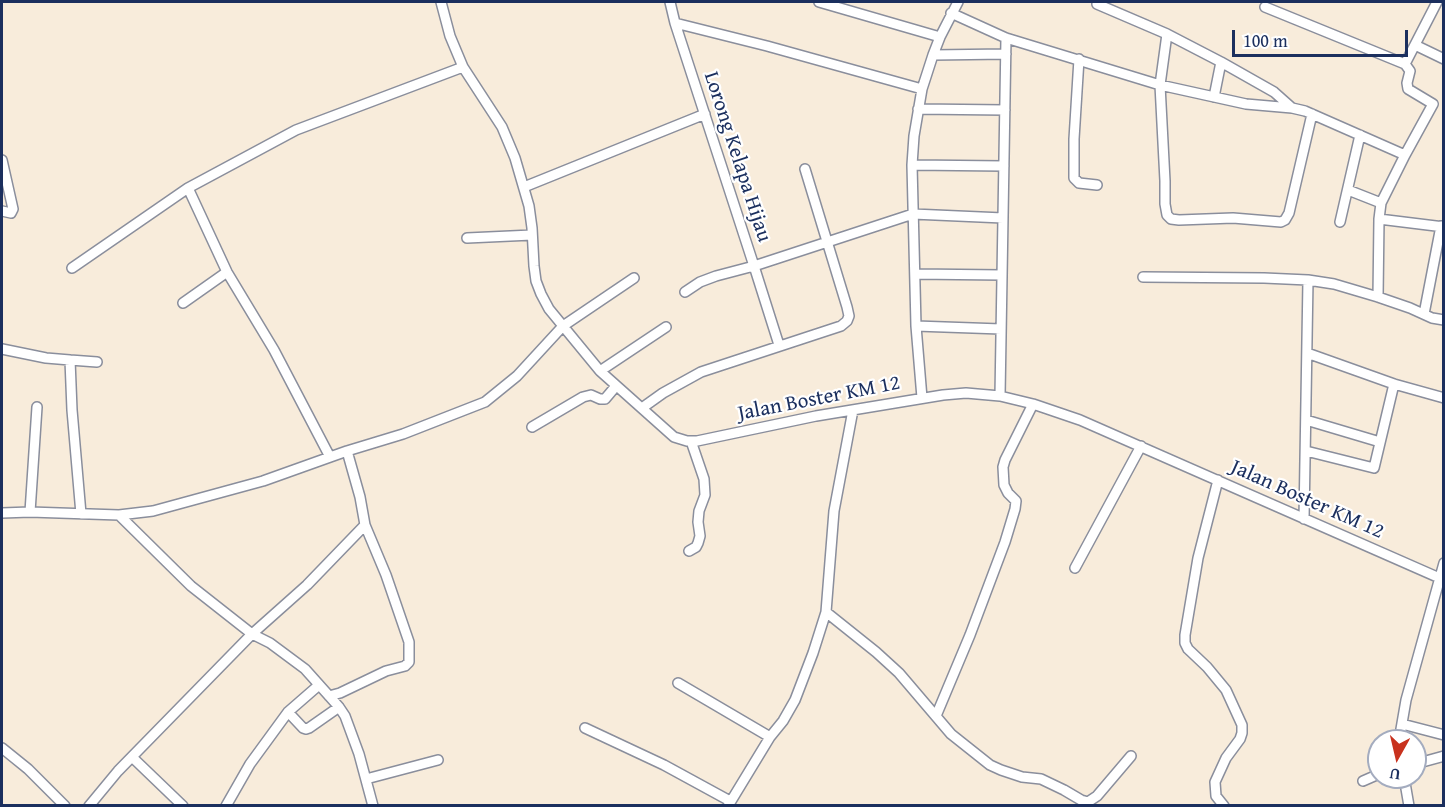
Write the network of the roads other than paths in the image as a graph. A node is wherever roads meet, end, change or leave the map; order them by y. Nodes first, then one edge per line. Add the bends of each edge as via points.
1 (441, 2) edge
2 (670, 2) edge
3 (819, 2) edge
4 (958, 2) edge
5 (1437, 2) edge
6 (1097, 4) dead end
7 (1265, 8) dead end
8 (951, 13) junction
9 (675, 23) junction
10 (1167, 34) junction
11 (940, 37) junction
12 (1006, 38) junction
13 (1415, 45) junction
14 (1006, 54) junction
15 (933, 55) junction
16 (1079, 59) junction
17 (1443, 59) edge
18 (1221, 62) junction
19 (1405, 64) junction
20 (464, 68) junction
21 (1160, 84) junction
22 (922, 89) junction
23 (1214, 97) junction
24 (1292, 108) junction
25 (918, 109) junction
26 (1005, 110) junction
27 (705, 114) junction
28 (1312, 114) junction
29 (1360, 135) junction
30 (1405, 155) junction
31 (2, 160) edge
32 (912, 165) junction
33 (1004, 166) junction
34 (805, 169) dead end
35 (1096, 185) dead end
36 (524, 187) junction
37 (188, 189) junction
38 (1348, 190) junction
39 (1381, 203) junction
40 (2, 212) edge
41 (913, 214) junction
42 (1003, 218) junction
43 (1379, 219) junction
44 (1340, 222) dead end
45 (1442, 227) edge
46 (532, 235) junction
47 (467, 238) dead end
48 (827, 242) junction
49 (754, 266) junction
50 (72, 268) dead end
51 (227, 272) junction
52 (915, 274) junction
53 (1002, 275) junction
54 (1143, 277) dead end
55 (634, 278) dead end
56 (1308, 280) junction
57 (685, 292) dead end
58 (1378, 297) junction
59 (183, 303) dead end
60 (1424, 314) junction
61 (1443, 320) edge
62 (563, 326) junction
63 (916, 326) junction
64 (666, 327) dead end
65 (1001, 329) junction
66 (779, 345) junction
67 (2, 349) edge
68 (1307, 353) junction
69 (70, 360) junction
70 (97, 362) dead end
71 (600, 371) junction
72 (1395, 384) junction
73 (616, 386) junction
74 (1000, 396) junction
75 (922, 398) junction
76 (1443, 398) edge
77 (1033, 404) junction
78 (37, 407) dead end
79 (642, 408) junction
80 (853, 410) junction
81 (1306, 420) junction
82 (532, 427) dead end
83 (692, 441) junction
84 (1380, 442) junction
85 (1141, 446) junction
86 (347, 451) junction
87 (1306, 451) junction
88 (330, 457) junction
89 (1218, 480) junction
90 (30, 512) junction
91 (2, 513) edge
92 (81, 514) junction
93 (119, 515) junction
94 (1304, 519) junction
95 (365, 525) junction
96 (689, 551) dead end
97 (1443, 563) edge
98 (1075, 568) dead end
99 (1441, 580) edge
100 (826, 612) junction
101 (252, 634) junction
102 (678, 683) dead end
103 (319, 685) junction
104 (329, 696) junction
105 (339, 707) junction
106 (288, 712) junction
107 (936, 716) junction
108 (1402, 724) junction
109 (585, 728) dead end
110 (1402, 729) edge
111 (1443, 735) edge
112 (770, 737) junction
113 (2, 748) edge
114 (1131, 756) dead end
115 (1443, 756) edge
116 (132, 757) junction
117 (438, 760) dead end
118 (1427, 761) edge
119 (366, 779) junction
120 (1367, 779) edge
121 (1363, 781) dead end
122 (1406, 789) edge
123 (729, 803) edge
124 (93, 804) edge
125 (65, 806) edge
126 (183, 806) edge
127 (226, 806) edge
128 (373, 806) edge
129 (1224, 806) edge
130 (1409, 806) edge

1 - 20 street
2 - 9 street, Lorong Kelapa Hijau
3 - 11 street
4 - 8 street
5 - 13 street
6 - 10 street
7 - 19 street
8 - 11 street
8 - 12 street
9 - 22 street
9 - 27 street, Lorong Kelapa Hijau
10 - 18 street
10 - 21 street
11 - 15 street
12 - 14 street
12 - 16 street
13 - 17 street
13 - 19 street
14 - 15 street
14 - 26 street
15 - 22 street
16 - 21 street
16 - 35 street via 1074,176 1077,182
18 - 23 street
18 - 24 street via 1274,92
19 - 30 street via 1410,71 1408,90 1433,104
20 - 36 street via 502,127
20 - 37 street via 296,130
21 - 23 street
21 - 28 street via 1165,204 1168,216 1175,220 1285,220
22 - 25 street
23 - 24 street
24 - 28 street
25 - 26 street
25 - 32 street
26 - 33 street
27 - 36 street
27 - 49 street, Lorong Kelapa Hijau
28 - 29 street
29 - 30 street
29 - 38 street
30 - 39 street
31 - 40 street via 13,209 11,213
32 - 33 street
32 - 41 street
33 - 42 street
34 - 48 street
36 - 46 street
37 - 50 street
37 - 51 street
38 - 39 street
38 - 44 street
39 - 43 street
41 - 42 street
41 - 48 street, Lorong Kelapa Hijau
41 - 52 street
42 - 53 street
43 - 45 street
43 - 58 street
45 - 60 street
46 - 47 street
46 - 62 street via 536,281 549,309
48 - 49 street, Lorong Kelapa Hijau
48 - 66 street via 847,306 847,321
49 - 57 street via 700,282
49 - 66 street
51 - 59 street
51 - 88 street via 274,350
52 - 53 street
52 - 63 street
53 - 65 street
54 - 56 street
55 - 62 street
56 - 58 street
56 - 68 street
58 - 60 street
60 - 61 street
62 - 71 street
62 - 86 street via 517,376 485,402
63 - 65 street
63 - 75 street
64 - 71 street
65 - 74 street
66 - 79 street via 701,372
67 - 69 street
68 - 72 street
68 - 81 street
69 - 70 street
69 - 92 street
71 - 73 street
72 - 76 street
72 - 84 street
73 - 79 street
73 - 82 street via 605,399 591,395 583,398
74 - 75 street, Jalan Boster KM 12 via 966,393
74 - 77 street, Jalan Boster KM 12
75 - 80 street, Jalan Boster KM 12
77 - 85 street, Jalan Boster KM 12
77 - 107 street via 1003,467 1006,491 1016,502 1008,531
78 - 90 street
79 - 83 street via 674,437
80 - 83 street, Jalan Boster KM 12
80 - 100 street via 834,511
81 - 84 street
81 - 87 street
83 - 96 street via 705,495 699,512 700,536 696,547
84 - 87 street via 1374,468
85 - 89 street, Jalan Boster KM 12
85 - 98 street
86 - 88 street
86 - 95 street
87 - 94 street
88 - 93 street via 263,481 153,511
89 - 94 street, Jalan Boster KM 12
89 - 129 street via 1198,558 1185,644 1226,690 1242,725 1240,739 1215,782 1216,796
90 - 91 street
90 - 92 street
92 - 93 street
93 - 101 street via 191,586
94 - 99 street, Jalan Boster KM 12
95 - 101 street
95 - 104 street via 409,642 409,662
97 - 99 street
99 - 108 street
100 - 107 street via 900,673
100 - 112 street via 795,700
101 - 103 street via 305,669
101 - 116 street
102 - 112 street
103 - 104 street
103 - 106 street
104 - 105 street
105 - 106 street via 306,729
105 - 119 street
106 - 127 street via 250,764
107 - 114 street via 951,734 990,765 1011,774 1041,779 1088,802
108 - 110 street
108 - 111 street
109 - 123 street via 664,765
112 - 123 street
113 - 125 street
115 - 118 street
116 - 124 street
116 - 126 street
117 - 119 street
119 - 128 street
120 - 121 street
122 - 130 street

